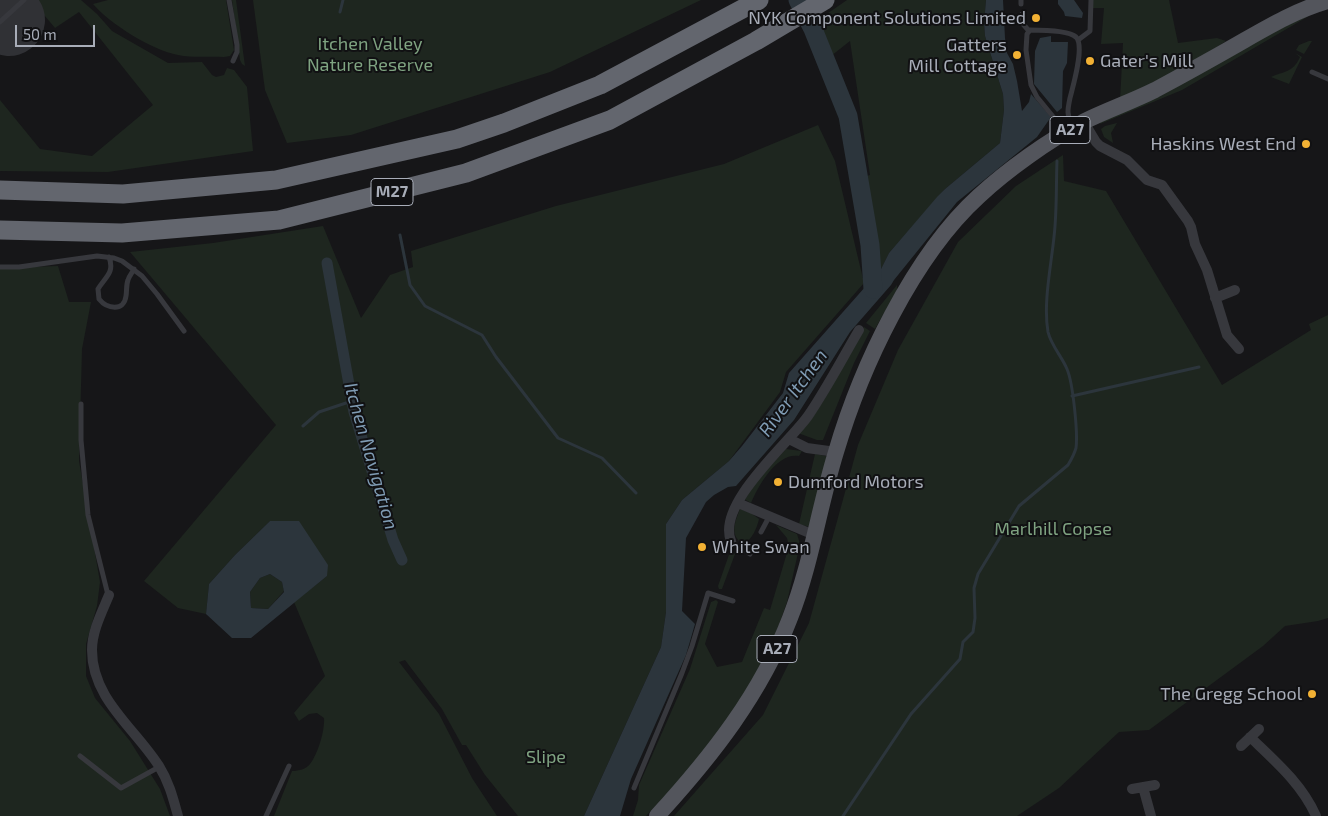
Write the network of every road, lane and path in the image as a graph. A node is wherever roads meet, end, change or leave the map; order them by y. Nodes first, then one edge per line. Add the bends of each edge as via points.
1 (24, 0) edge
2 (229, 0) edge
3 (759, 0) edge
4 (825, 0) edge
5 (1091, 0) edge
6 (1328, 1) edge
7 (1022, 14) dead end
8 (0, 22) edge
9 (1029, 31) junction
10 (1078, 40) junction
11 (233, 61) dead end
12 (1312, 72) dead end
13 (1328, 79) edge
14 (1074, 128) junction
15 (0, 190) edge
16 (0, 230) edge
17 (110, 257) junction
18 (0, 267) edge
19 (134, 269) junction
20 (1235, 290) dead end
21 (1215, 298) junction
22 (858, 330) dead end
23 (184, 331) dead end
24 (1239, 349) dead end
25 (81, 404) dead end
26 (789, 439) junction
27 (836, 452) junction
28 (738, 503) junction
29 (769, 517) junction
30 (761, 532) dead end
31 (814, 535) junction
32 (731, 541) joint
33 (750, 554) dead end
34 (109, 595) joint
35 (733, 601) dead end
36 (1259, 729) dead end
37 (1250, 737) junction
38 (1241, 746) dead end
39 (80, 756) dead end
40 (160, 766) junction
41 (289, 766) dead end
42 (1155, 784) dead end
43 (634, 788) dead end
44 (1143, 788) junction
45 (1132, 789) dead end
46 (178, 816) edge
47 (266, 816) edge
48 (657, 816) edge
49 (1151, 816) edge
50 (1316, 816) edge

1 - 8 lane
2 - 11 lane via 237,45
3 - 15 highway, M27 via 600,86 457,139 276,180 123,194
4 - 16 highway, M27 via 610,120 466,173 279,220 122,233
5 - 10 lane via 1090,31
6 - 14 main road, A27 via 1272,24 1189,72
7 - 9 lane via 1023,24
9 - 10 lane via 1064,32
9 - 14 lane via 1026,50 1031,85 1037,96
10 - 14 lane via 1079,56 1067,112
12 - 13 lane
14 - 21 street via 1127,160 1148,180 1164,187 1191,227
14 - 27 main road, A27 via 1018,165 978,197 938,241 898,304 871,357
17 - 18 lane
17 - 19 lane
17 - 19 lane via 112,272 98,289 99,299 107,307 116,308 122,304 128,278
19 - 23 lane
20 - 21 street
21 - 24 street via 1227,335
22 - 26 street via 820,398
25 - 34 lane via 88,515
26 - 27 street via 807,448
26 - 28 street via 763,466
27 - 31 main road, A27
28 - 29 street
28 - 32 street via 728,529
29 - 30 lane
29 - 31 street
31 - 48 main road, A27 via 792,616 778,648 735,722 692,778
32 - 33 lane
34 - 40 street via 95,629 93,667 105,698
35 - 43 lane via 708,594 686,664
36 - 37 street
37 - 38 street
37 - 50 street via 1304,792
39 - 40 lane via 121,788
40 - 46 street
41 - 47 lane
42 - 44 street
44 - 45 street
44 - 49 street

